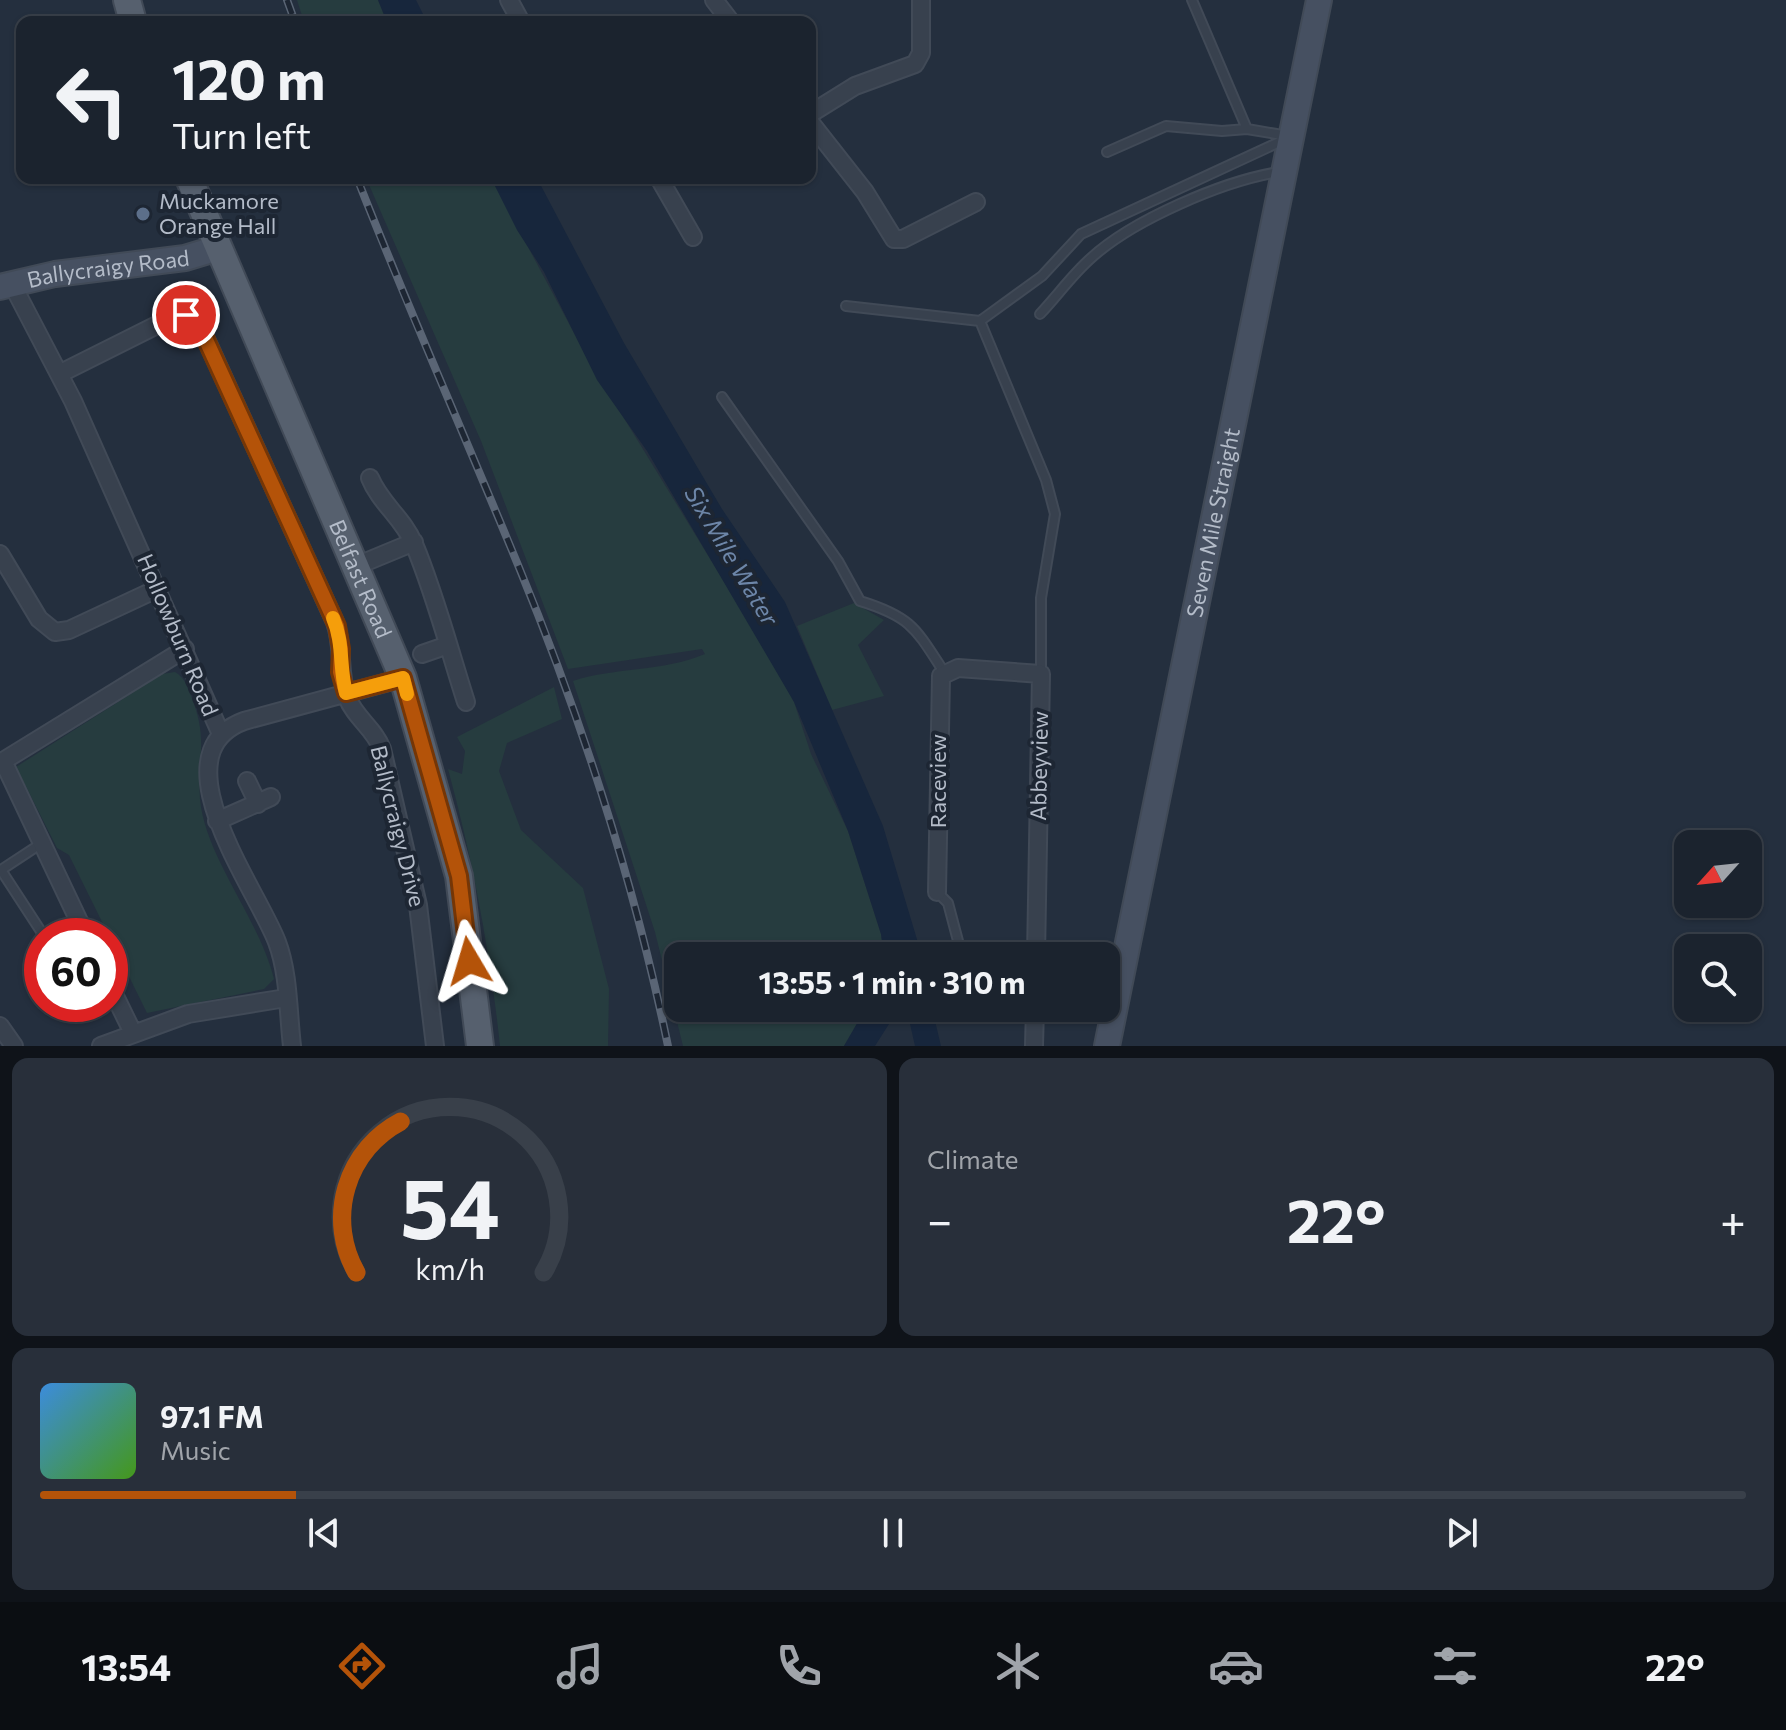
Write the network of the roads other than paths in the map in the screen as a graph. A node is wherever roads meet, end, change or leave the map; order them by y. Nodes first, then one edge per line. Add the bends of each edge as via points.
1 (714, 0) edge
2 (921, 0) edge
3 (1192, 0) edge
4 (1319, 0) edge
5 (726, 16) edge
6 (816, 110) edge
7 (1247, 129) junction
8 (816, 130) edge
9 (1291, 137) junction
10 (1107, 152) dead end
11 (1283, 172) junction
12 (191, 184) edge
13 (662, 184) edge
14 (976, 202) dead end
15 (693, 237) dead end
16 (218, 248) junction
17 (6, 285) edge
18 (846, 306) dead end
19 (1040, 314) dead end
20 (980, 321) junction
21 (59, 374) junction
22 (722, 397) dead end
23 (370, 478) dead end
24 (414, 542) junction
25 (0, 554) edge
26 (356, 566) junction
27 (159, 588) junction
28 (448, 645) junction
29 (185, 649) junction
30 (422, 654) dead end
31 (944, 672) junction
32 (1041, 674) junction
33 (403, 678) junction
34 (346, 693) junction
35 (466, 702) dead end
36 (220, 732) junction
37 (2, 762) edge
38 (247, 781) dead end
39 (217, 821) junction
40 (42, 843) junction
41 (937, 892) joint
42 (32, 918) edge
43 (77, 918) edge
44 (958, 942) edge
45 (1036, 942) edge
46 (286, 998) junction
47 (128, 1022) edge
48 (1035, 1022) edge
49 (0, 1026) edge
50 (133, 1033) junction
51 (14, 1046) edge
52 (101, 1046) edge
53 (292, 1046) edge
54 (435, 1046) edge
55 (480, 1046) edge
56 (1034, 1046) edge
57 (1107, 1046) edge

1 - 5 street
2 - 6 street via 921,53 915,64 855,86
3 - 7 lane
4 - 9 main road, Seven Mile Straight
7 - 9 lane
7 - 10 lane via 1166,126
8 - 14 street via 894,239
9 - 11 main road, Seven Mile Straight
9 - 20 lane via 1081,234 1042,276
11 - 19 lane via 1243,178 1122,233
11 - 57 main road, Seven Mile Straight
12 - 16 main road, Belfast Road
13 - 15 street
16 - 17 main road, Ballycraigy Road via 185,258
16 - 26 main road, Belfast Road
17 - 21 street, Hollowburn Road
18 - 20 lane
20 - 32 lane via 1055,514 1041,598
21 - 27 street, Hollowburn Road
21 - 34 street, Ballycraigy Drive via 175,316 197,321 337,626
22 - 31 lane via 838,561 860,601 913,625
23 - 24 street via 376,503 398,513
24 - 26 street
24 - 28 street
25 - 27 street via 39,619 55,632
26 - 33 main road, Belfast Road
27 - 29 street, Hollowburn Road
28 - 30 street
28 - 35 street
29 - 36 street, Hollowburn Road
29 - 37 street
31 - 32 street via 958,668
31 - 41 street, Raceview via 938,688
32 - 45 street, Abbeyview
33 - 34 street
33 - 55 main road, Belfast Road via 459,876
34 - 36 street via 251,718
34 - 54 street, Ballycraigy Drive via 359,718 376,734 387,767 418,905
36 - 39 street, Hollowburn Road via 211,772
37 - 40 street
38 - 39 street via 264,801
39 - 46 street, Hollowburn Road via 277,942
40 - 42 lane via 1,870
40 - 43 street
41 - 44 lane via 948,903
46 - 50 street via 204,1010
46 - 53 street, Hollowburn Road
47 - 50 street
48 - 56 street
49 - 51 street
50 - 52 street

